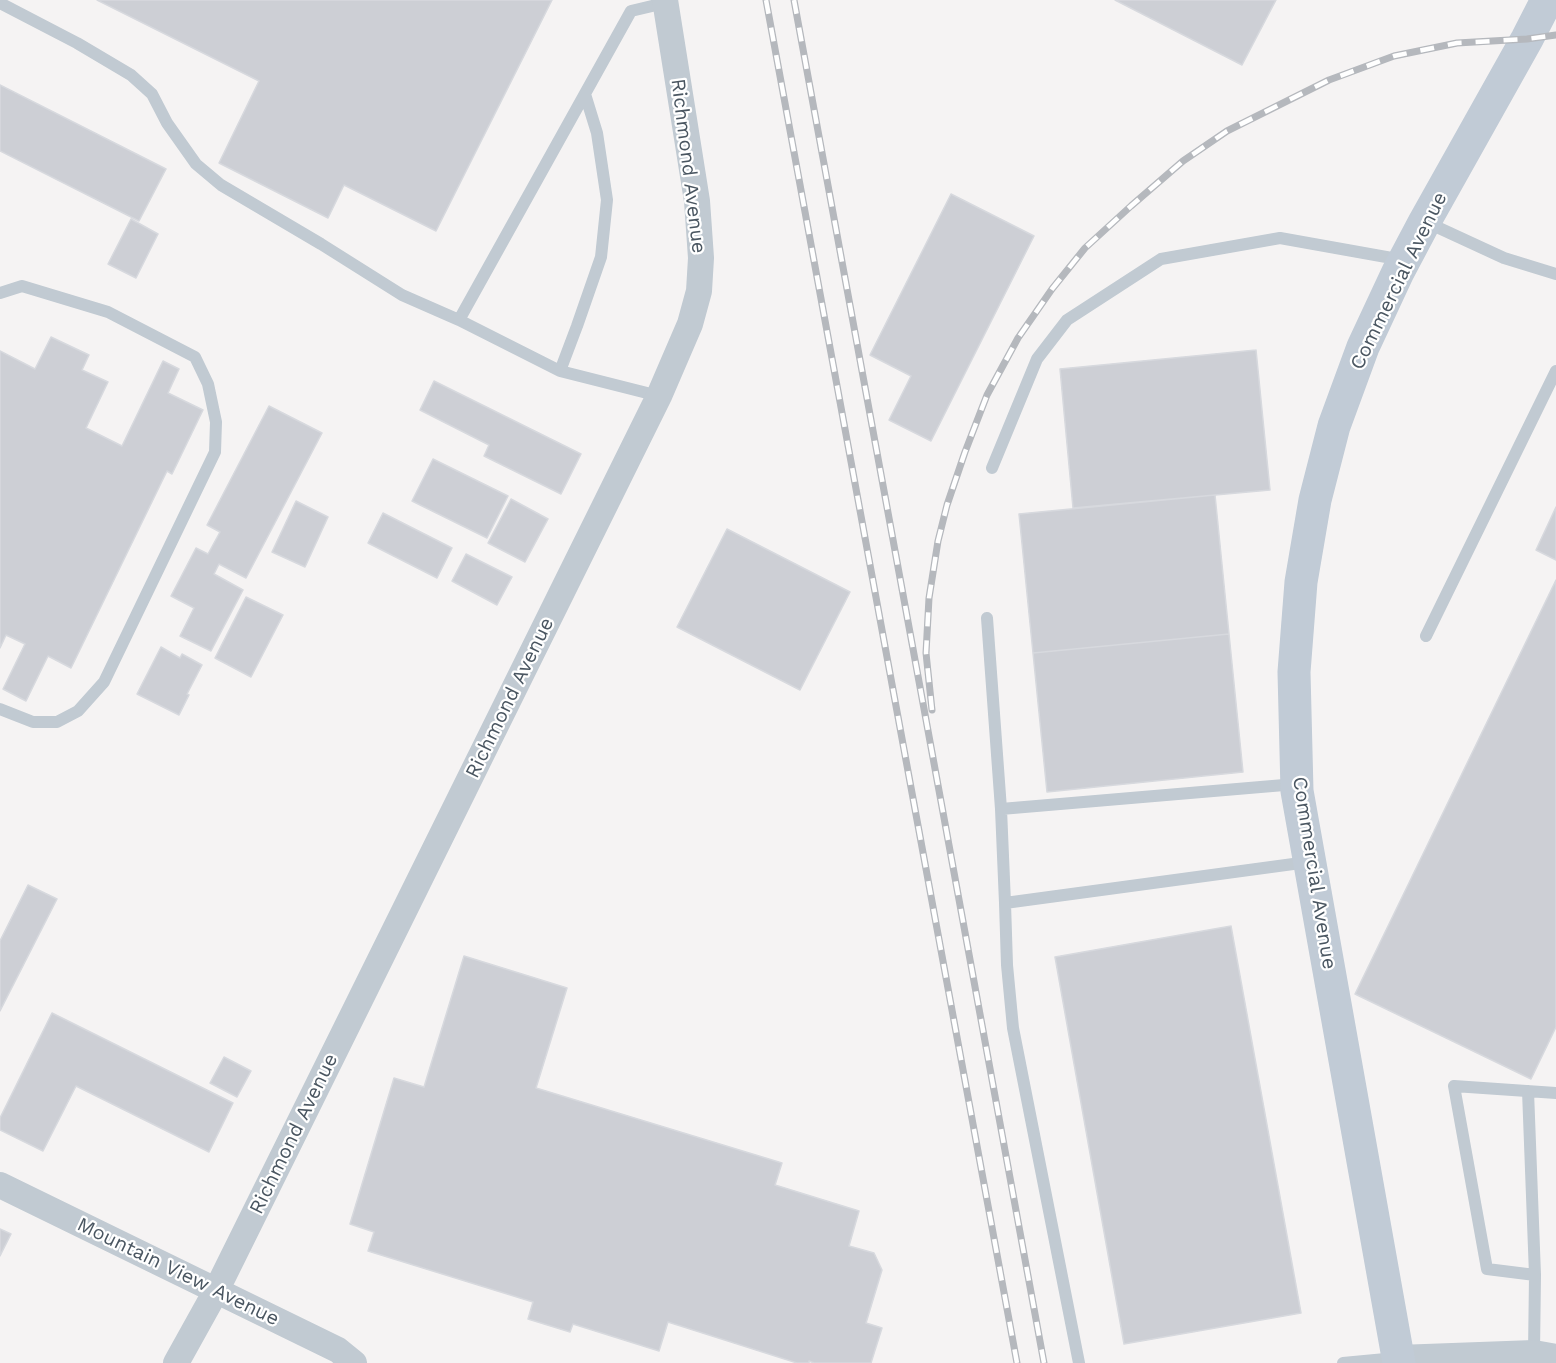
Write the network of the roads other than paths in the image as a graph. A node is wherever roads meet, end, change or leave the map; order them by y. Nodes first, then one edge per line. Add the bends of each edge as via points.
1 (1546, 0) edge
2 (665, 1) edge
3 (0, 3) edge
4 (585, 94) junction
5 (1425, 221) junction
6 (1404, 261) junction
7 (1556, 274) edge
8 (0, 293) edge
9 (459, 320) junction
10 (560, 371) junction
11 (1556, 371) edge
12 (659, 396) junction
13 (992, 468) dead end
14 (987, 618) dead end
15 (1426, 636) dead end
16 (0, 709) edge
17 (1297, 784) junction
18 (1001, 809) junction
19 (1310, 862) junction
20 (1005, 903) junction
21 (1528, 1091) junction
22 (1556, 1093) edge
23 (0, 1185) edge
24 (1535, 1275) junction
25 (216, 1291) junction
26 (1545, 1355) edge
27 (1399, 1361) edge
28 (176, 1363) edge
29 (354, 1363) edge
30 (1079, 1363) edge
31 (1343, 1363) edge

1 - 5 street, Commercial Avenue
2 - 4 lane via 631,10
2 - 12 street, Richmond Avenue via 697,201 701,258 699,291 690,324
3 - 9 lane via 131,75 152,94 196,164 221,185 402,295
4 - 9 lane
4 - 10 lane via 597,134 607,200 600,257
5 - 6 street, Commercial Avenue
5 - 7 lane via 1504,258
6 - 13 lane via 1280,238 1161,259 1067,320 1037,359
6 - 17 street, Commercial Avenue via 1363,347 1334,426 1315,500 1301,582 1294,672
8 - 16 lane via 22,286 108,312 195,357 208,384 216,422 215,452 104,682 78,711 57,722 33,722
9 - 10 lane
10 - 12 lane
11 - 15 lane
12 - 25 street, Richmond Avenue
14 - 18 lane
17 - 18 lane
17 - 19 street, Commercial Avenue
18 - 20 lane
19 - 20 lane
19 - 27 street, Commercial Avenue
20 - 30 lane via 1012,1028
21 - 22 lane
21 - 24 lane
21 - 24 lane via 1454,1086 1487,1269
23 - 25 street, Mountain View Avenue
24 - 26 lane
25 - 28 street, Richmond Avenue
25 - 29 street, Mountain View Avenue via 338,1350
26 - 27 street
27 - 31 lane

